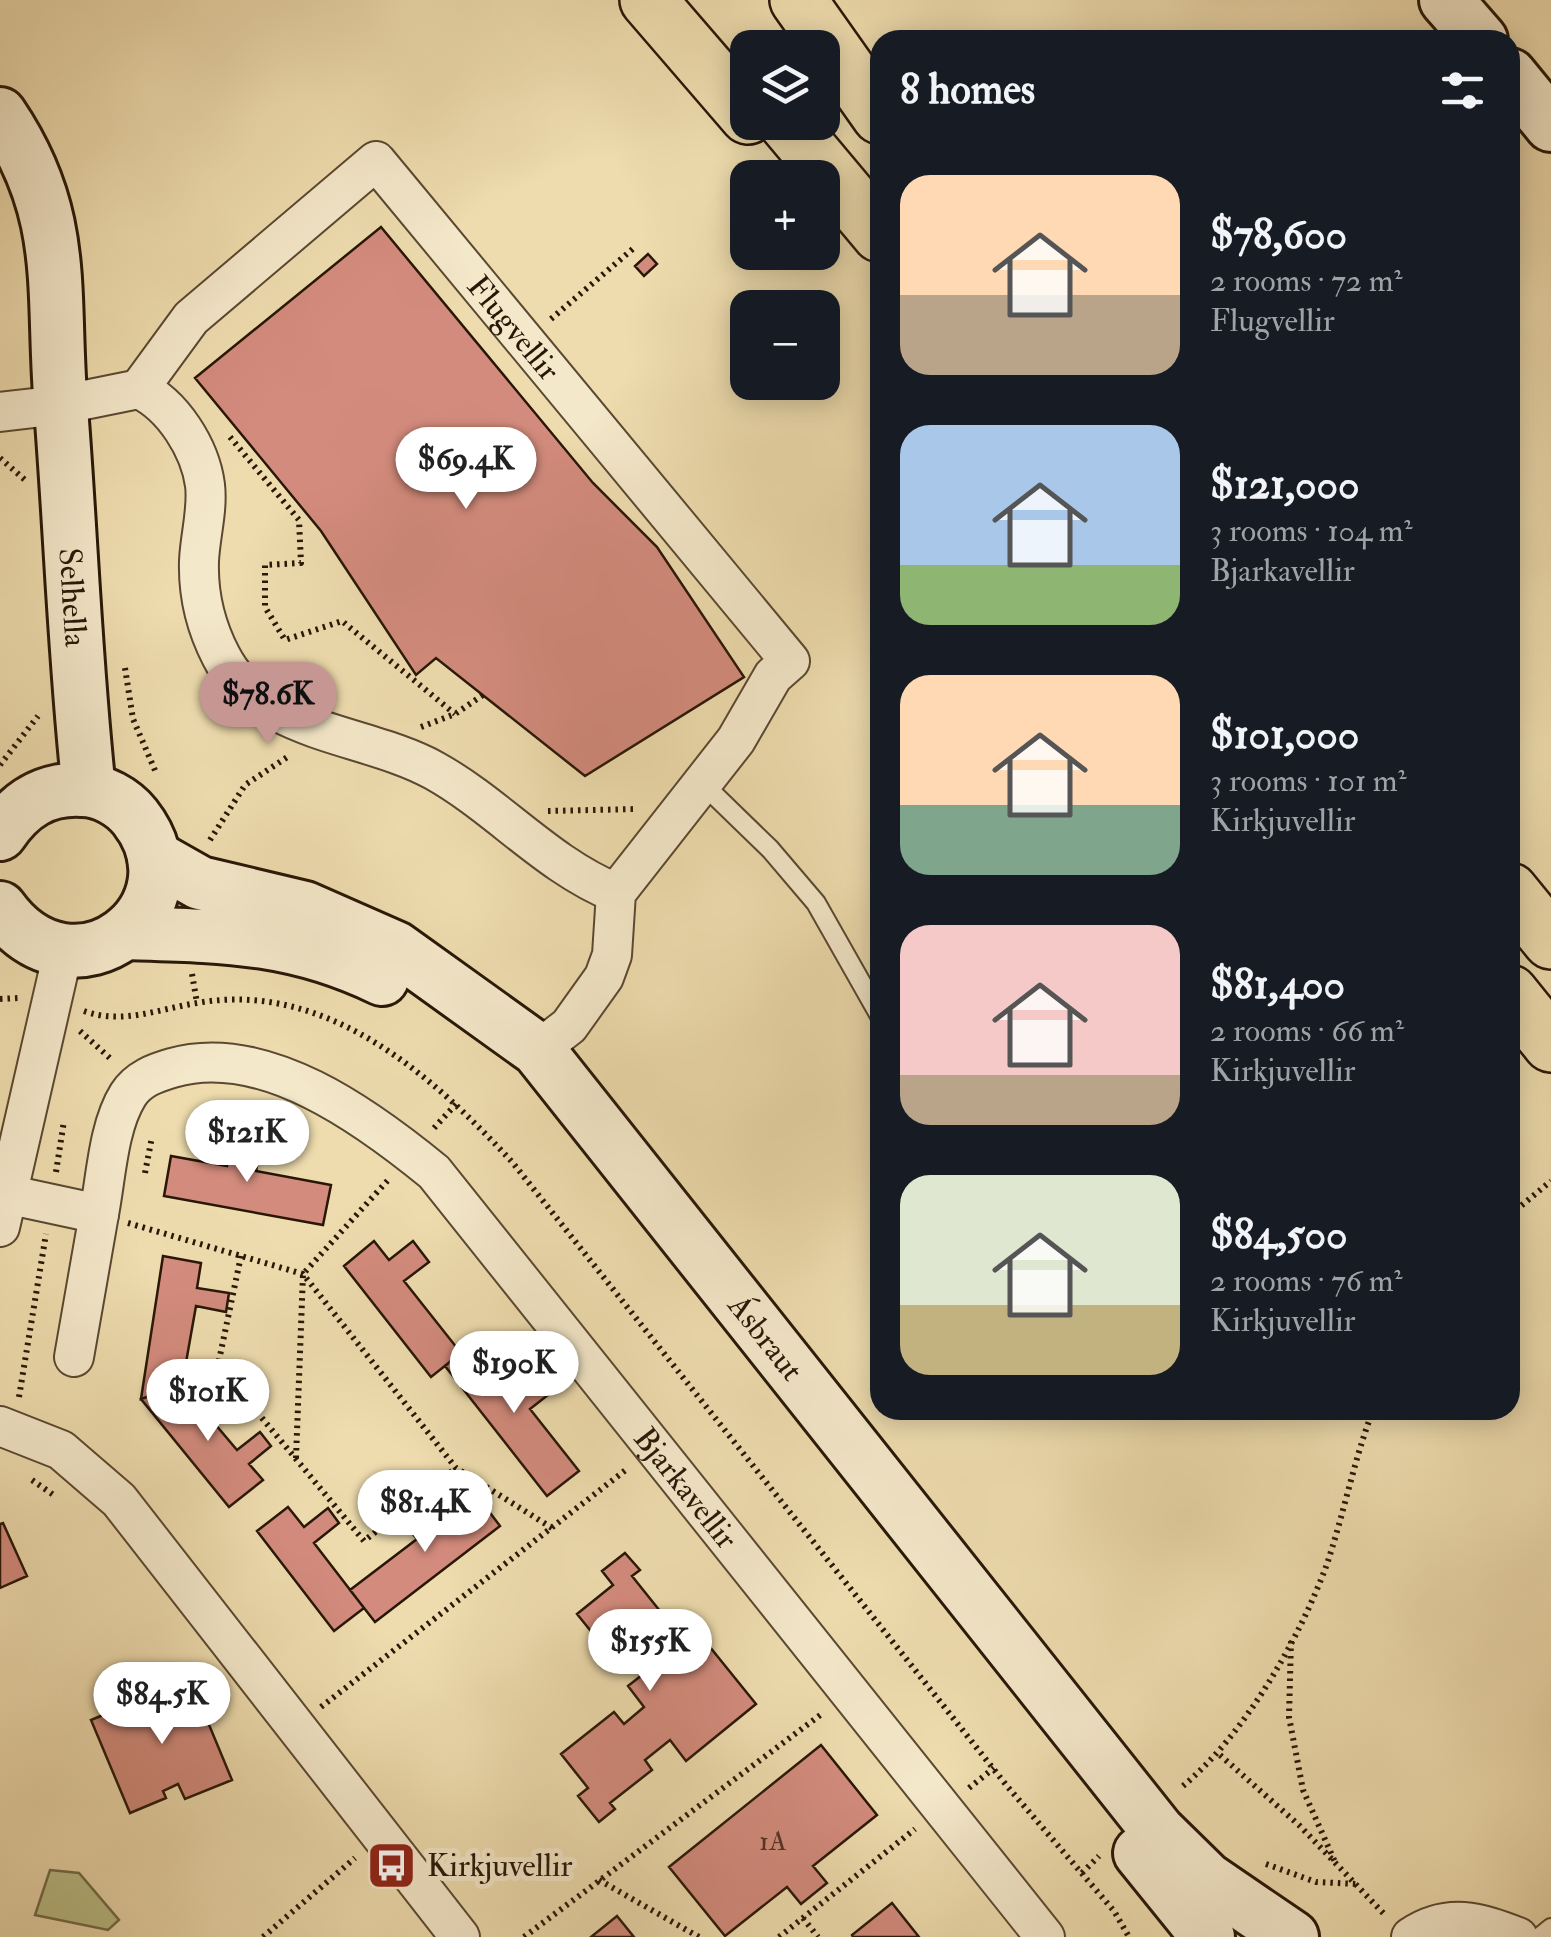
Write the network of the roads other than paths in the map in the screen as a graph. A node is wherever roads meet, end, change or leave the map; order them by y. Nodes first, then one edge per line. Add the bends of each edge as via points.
1 (648, 0) edge
2 (682, 0) edge
3 (772, 0) edge
4 (798, 0) edge
5 (1446, 0) edge
6 (797, 30) edge
7 (1472, 30) edge
8 (730, 56) edge
9 (840, 81) edge
10 (1520, 87) edge
11 (730, 95) edge
12 (870, 102) edge
13 (0, 114) edge
14 (870, 116) edge
15 (1551, 125) edge
16 (768, 140) edge
17 (801, 140) edge
18 (785, 160) edge
19 (840, 222) edge
20 (870, 222) edge
21 (870, 251) edge
22 (139, 389) junction
23 (60, 406) junction
24 (0, 412) edge
25 (702, 783) junction
26 (89, 790) junction
27 (0, 834) edge
28 (154, 857) junction
29 (616, 893) junction
30 (1520, 904) edge
31 (0, 908) edge
32 (126, 934) junction
33 (1551, 941) edge
34 (57, 975) junction
35 (870, 998) edge
36 (1520, 1005) edge
37 (1551, 1044) edge
38 (538, 1050) junction
39 (3, 1210) edge
40 (98, 1214) junction
41 (74, 1358) dead end
42 (0, 1426) edge
43 (1398, 1926) edge
44 (1551, 1928) edge
45 (460, 1937) edge
46 (1045, 1937) edge
47 (1208, 1937) edge
48 (1292, 1937) edge
49 (1518, 1937) edge
50 (1540, 1937) edge

1 - 11 highway
2 - 8 highway
3 - 6 highway
4 - 12 highway
5 - 7 street
9 - 14 highway
10 - 15 street
13 - 23 street, Selhella via 34,174 55,248
16 - 18 highway
17 - 20 highway
19 - 21 highway
22 - 23 street
22 - 25 street, Flugvellir via 191,318 376,161 790,661 773,676
22 - 29 street via 152,394 195,453 205,486 202,604 221,658 249,693 278,715 436,772 579,878
23 - 24 street
23 - 26 street, Selhella
25 - 29 street, Flugvellir
25 - 35 lane via 816,903
26 - 27 street via 61,789 35,798
26 - 28 street via 132,813
28 - 32 street via 154,885
28 - 38 street, Ásbraut via 200,883 305,908 396,948
29 - 38 street via 604,978 570,1026
30 - 33 highway
31 - 34 street via 38,944
32 - 34 street
32 - 47 street, Ásbraut via 268,939 346,961 404,989 466,1032 594,1169
34 - 39 street
36 - 37 highway
38 - 48 street, Ásbraut via 1158,1831 1207,1879
39 - 40 street
40 - 41 street, Bjarkavellir
40 - 46 street, Bjarkavellir via 130,1092 144,1078 192,1062 278,1076 325,1095 411,1154 434,1172
42 - 45 street via 60,1450 119,1500
43 - 49 street via 1458,1918
44 - 50 lane

